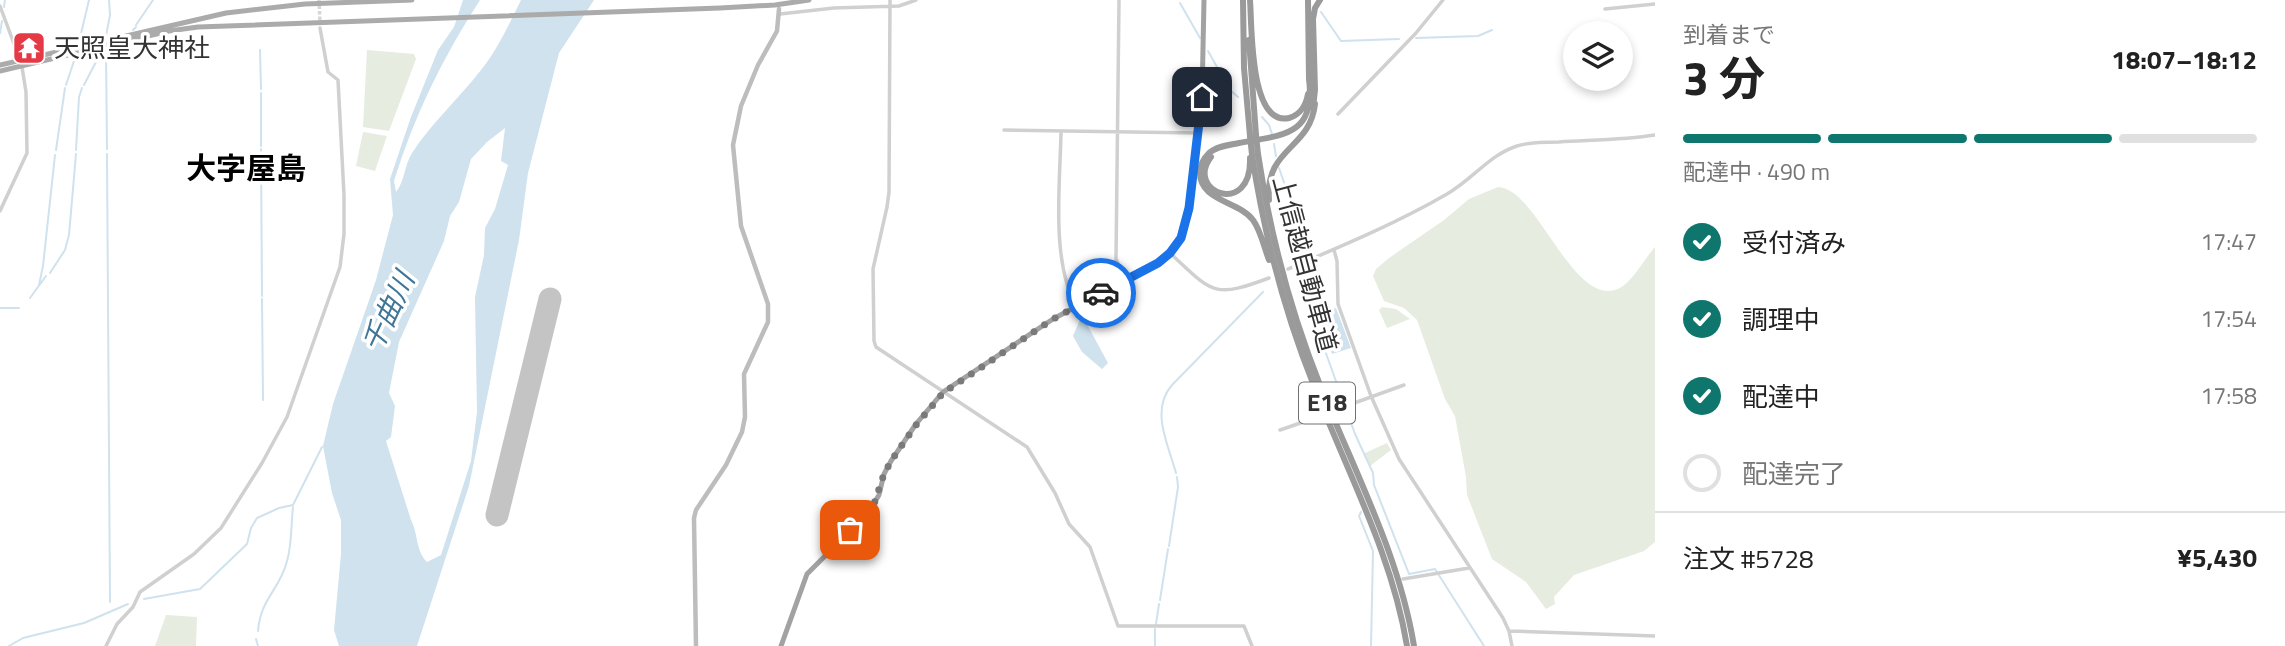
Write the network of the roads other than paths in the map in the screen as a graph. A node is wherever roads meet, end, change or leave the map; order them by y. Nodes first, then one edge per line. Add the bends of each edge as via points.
1 (412, 0) edge
2 (809, 0) edge
3 (890, 0) edge
4 (916, 0) edge
5 (1119, 0) edge
6 (1204, 0) edge
7 (1310, 0) edge
8 (1320, 0) edge
9 (1443, 0) edge
10 (1248, 2) edge
11 (1655, 4) edge
12 (0, 6) edge
13 (889, 7) junction
14 (1605, 9) dead end
15 (779, 11) joint
16 (1313, 19) junction
17 (320, 28) tunnel mouth
18 (21, 63) junction
19 (0, 65) edge
20 (0, 71) edge
21 (1309, 79) junction
22 (1315, 99) junction
23 (1338, 114) dead end
24 (1004, 130) dead end
25 (1061, 133) junction
26 (1119, 133) junction
27 (1197, 134) junction
28 (1655, 135) edge
29 (1251, 136) junction
30 (1253, 154) junction
31 (0, 211) edge
32 (1334, 250) junction
33 (1170, 253) junction
34 (1288, 269) dead end
35 (1269, 278) dead end
36 (1126, 280) junction
37 (1285, 285) junction
38 (1076, 306) junction
39 (1288, 313) junction
40 (1404, 384) dead end
41 (943, 393) junction
42 (1371, 396) junction
43 (1335, 410) dead end
44 (1321, 416) dead end
45 (1280, 429) dead end
46 (1469, 568) junction
47 (1402, 579) dead end
48 (1509, 631) junction
49 (1655, 636) edge
50 (106, 646) edge
51 (696, 646) edge
52 (781, 646) edge
53 (1252, 646) edge
54 (1407, 646) edge
55 (1414, 646) edge
56 (1512, 646) edge

1 - 18 main road via 286,5 226,13
2 - 18 main road via 720,8 183,28
3 - 13 street
4 - 13 street
5 - 26 street
6 - 27 highway via 1204,68
7 - 16 highway
7 - 21 highway
8 - 16 highway
9 - 23 street
10 - 21 highway via 1258,87 1267,110 1279,118 1296,115 1307,101
10 - 29 highway
10 - 29 highway via 1244,68
11 - 14 street
12 - 18 street
13 - 15 street
13 - 41 street via 889,192 873,269 874,341 876,347
15 - 51 main road via 777,31 758,65 734,133 741,226 769,313 744,373 742,432 694,518
16 - 22 highway
17 - 50 street via 328,72 338,79 343,167 340,267 326,311 287,417 251,482 207,542 139,592
18 - 19 main road
18 - 20 main road
18 - 31 street via 27,153
21 - 39 highway via 1310,106 1296,127 1283,134 1219,147 1200,169 1209,193 1254,221
22 - 30 highway via 1310,117 1293,134 1213,156 1205,168 1208,185 1224,194 1237,192 1248,176
22 - 37 highway via 1309,127 1278,159 1270,176 1270,211
24 - 25 street
25 - 26 street
25 - 38 street via 1060,259
26 - 27 street
26 - 36 street via 1116,259
27 - 33 highway via 1189,208 1184,229
28 - 32 street via 1513,148 1444,196
29 - 30 highway, bridge
30 - 37 highway, 上信越自動車道 / E18
30 - 39 highway, 上信越自動車道 / E18 via 1266,232
32 - 34 street
32 - 42 street via 1338,304
33 - 35 street via 1218,290 1240,289
33 - 36 highway
36 - 38 highway
37 - 55 highway, 上信越自動車道 / E18 via 1320,386 1389,554
38 - 41 highway
39 - 54 highway, 上信越自動車道 / E18 via 1384,558
40 - 42 street
41 - 52 highway via 891,461 868,513 807,574
41 - 53 street via 1033,454 1069,524 1090,547 1118,626 1244,626
42 - 43 street
42 - 46 street via 1399,459
44 - 45 street
46 - 47 street
46 - 48 street
48 - 49 street
48 - 56 street

